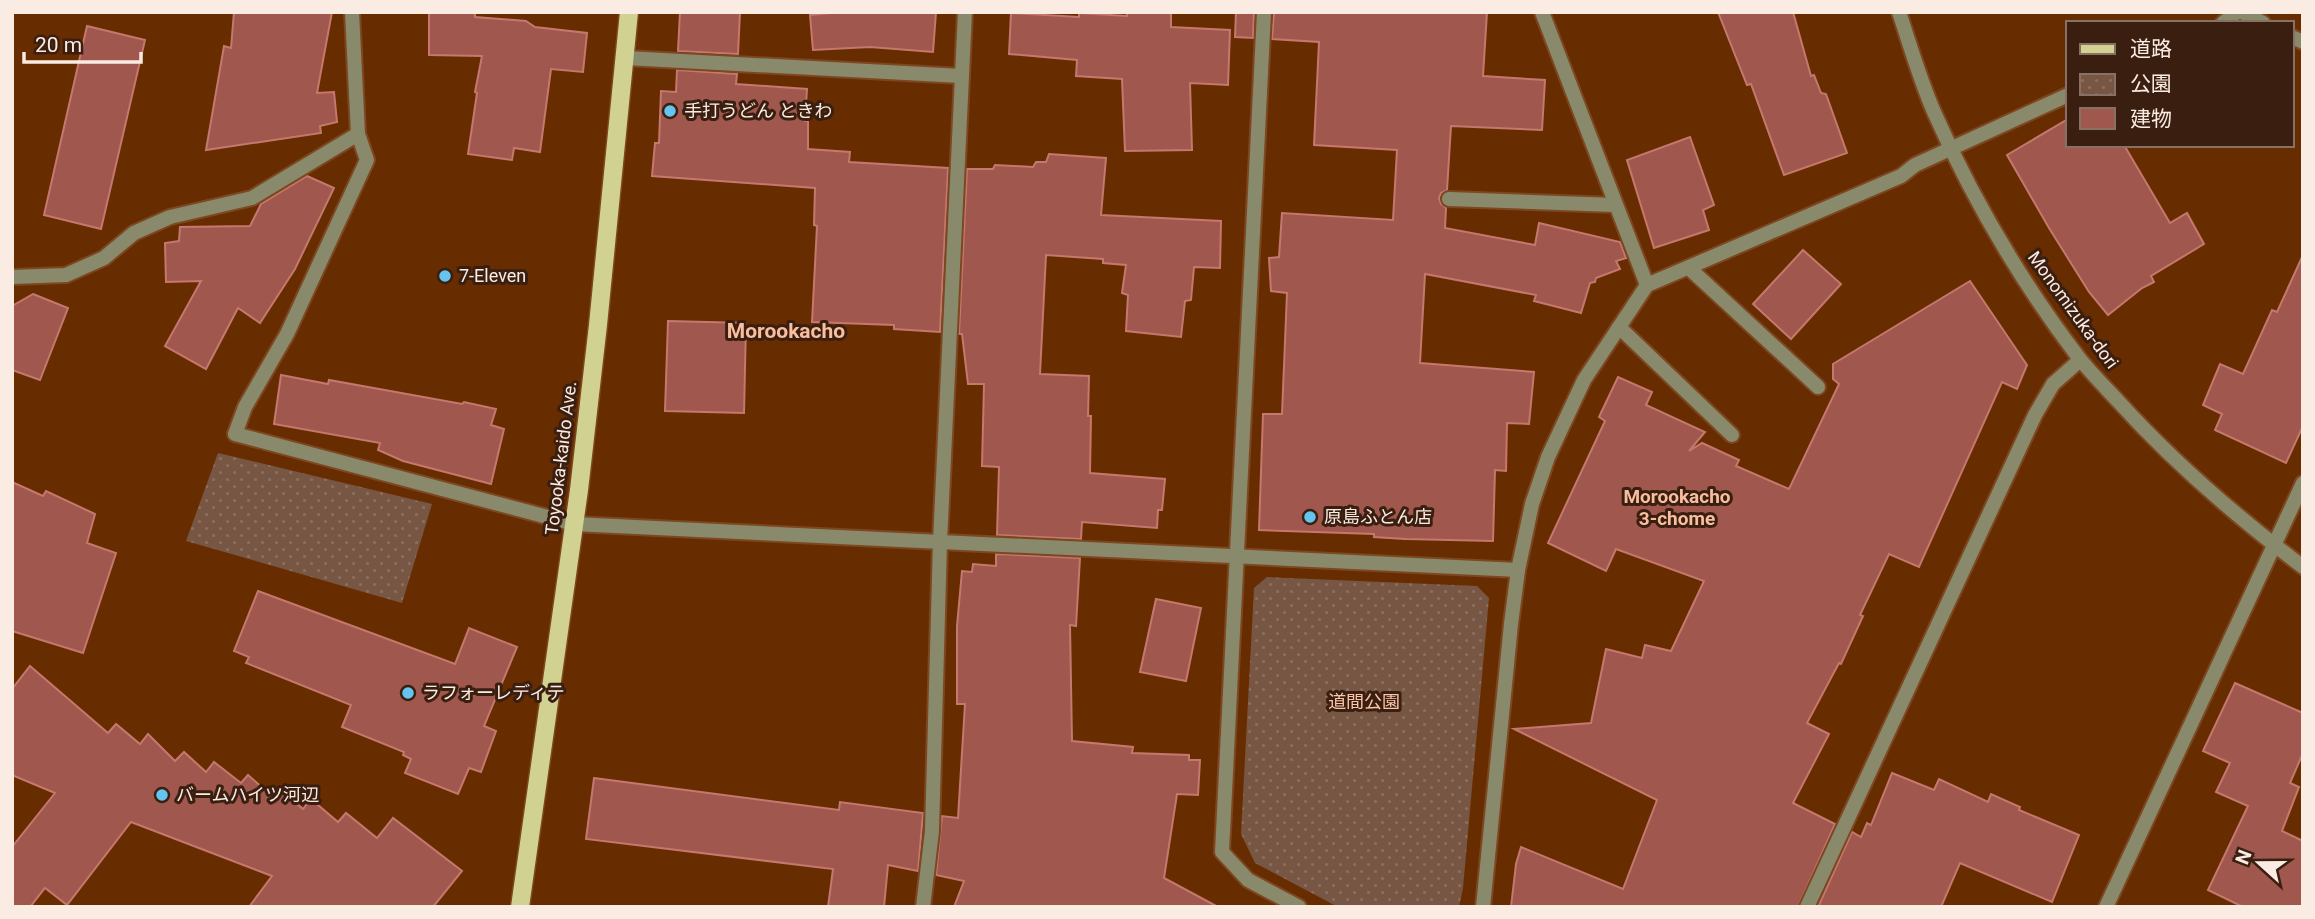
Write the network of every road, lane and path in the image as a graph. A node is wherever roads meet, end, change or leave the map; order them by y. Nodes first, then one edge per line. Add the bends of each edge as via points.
1 (352, 12) edge
2 (629, 12) edge
3 (965, 12) edge
4 (1264, 12) edge
5 (1542, 12) edge
6 (1899, 12) edge
7 (2239, 12) edge
8 (2259, 21) edge
9 (626, 58) junction
10 (961, 76) junction
11 (2066, 96) edge
12 (358, 134) junction
13 (1951, 148) junction
14 (1449, 199) dead end
15 (1615, 205) junction
16 (1689, 268) junction
17 (12, 277) edge
18 (1647, 285) junction
19 (1619, 327) junction
20 (2080, 359) junction
21 (1818, 387) dead end
22 (1732, 435) dead end
23 (2303, 483) edge
24 (574, 524) junction
25 (940, 542) junction
26 (2274, 546) junction
27 (1238, 556) junction
28 (2303, 567) edge
29 (1518, 570) junction
30 (520, 907) edge
31 (923, 907) edge
32 (1299, 907) edge
33 (1483, 907) edge
34 (1807, 907) edge
35 (2106, 907) edge

1 - 12 street
2 - 9 main road, Toyooka-kaido Ave.
3 - 10 street
4 - 27 street
5 - 15 street
6 - 13 street, Monomizuka-dori
7 - 8 street
9 - 10 street
9 - 24 main road, Toyooka-kaido Ave.
10 - 25 street
11 - 13 street
12 - 17 street via 252,198 170,217 134,233 104,258 66,275
12 - 24 street via 367,160 287,334 244,407 235,433
13 - 16 street via 1902,176
13 - 20 street, Monomizuka-dori via 1996,232
14 - 15 street
15 - 18 street
16 - 18 street
16 - 21 street
18 - 19 street
19 - 22 street
19 - 29 street via 1584,380 1548,457
20 - 26 street, Monomizuka-dori via 2156,442
20 - 34 street via 2053,384 2035,415
23 - 26 street
24 - 25 street
24 - 30 main road, Toyooka-kaido Ave.
25 - 27 street
25 - 31 street via 932,831
26 - 28 street, Monomizuka-dori
26 - 35 street
27 - 29 street
27 - 32 street via 1222,852 1248,880
29 - 33 street

